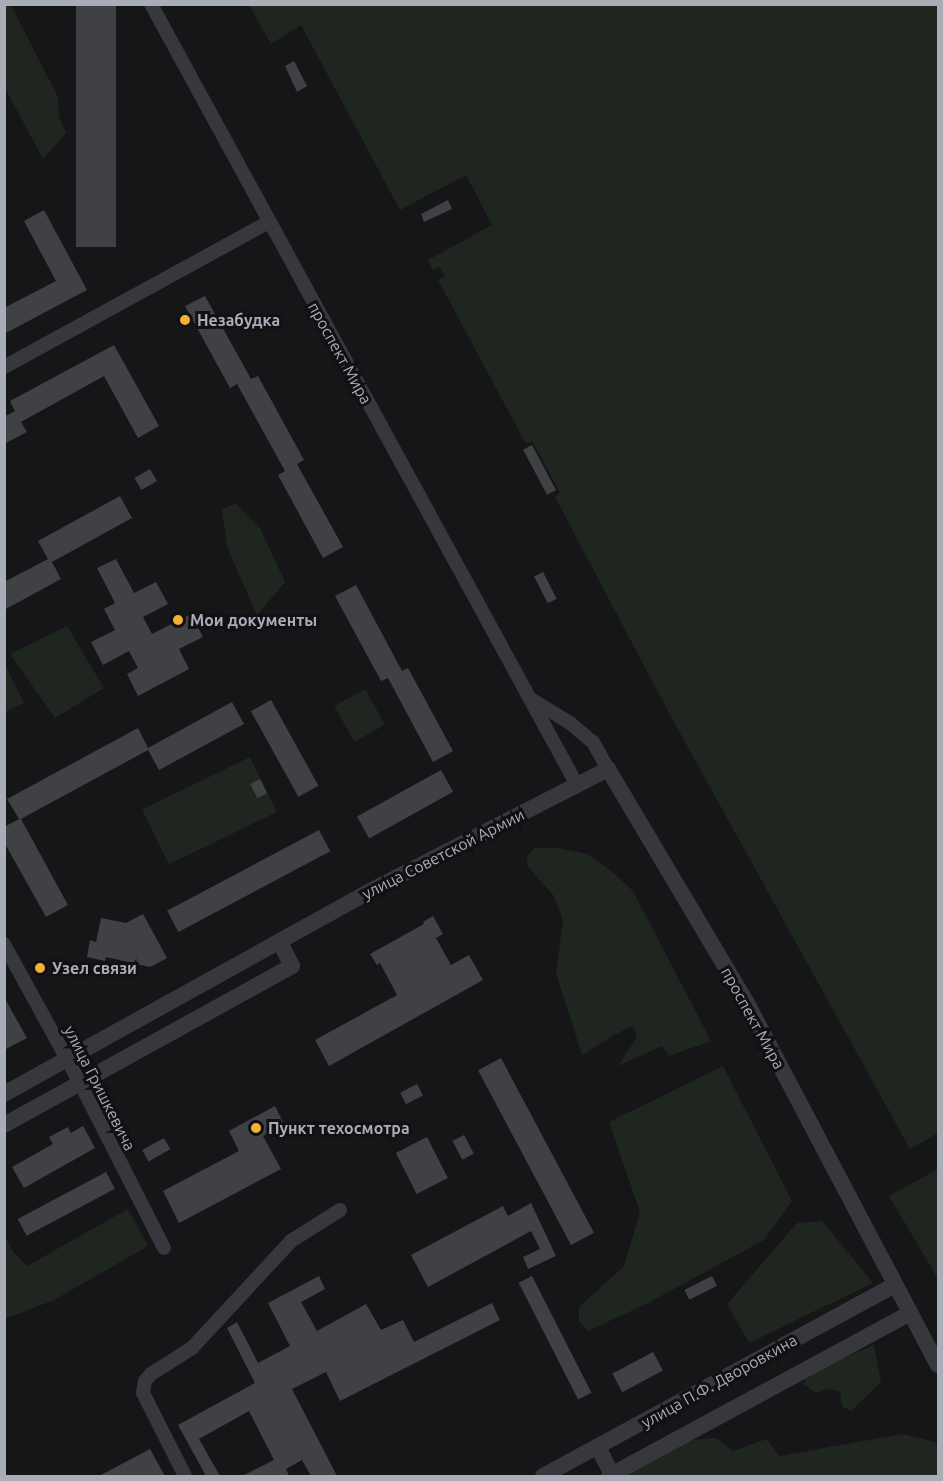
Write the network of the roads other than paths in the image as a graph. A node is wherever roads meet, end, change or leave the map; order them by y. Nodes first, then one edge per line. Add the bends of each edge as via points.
1 (151, 4) edge
2 (269, 222) junction
3 (4, 366) edge
4 (532, 699) junction
5 (608, 769) junction
6 (577, 785) junction
7 (279, 941) junction
8 (4, 944) edge
9 (68, 1059) junction
10 (80, 1083) junction
11 (4, 1094) edge
12 (4, 1125) edge
13 (340, 1210) dead end
14 (164, 1248) dead end
15 (895, 1285) junction
16 (910, 1313) junction
17 (939, 1365) edge
18 (598, 1447) junction
19 (185, 1476) edge
20 (543, 1476) edge
21 (611, 1476) edge

1 - 2 street, проспект Мира
2 - 3 street
2 - 4 street, проспект Мира
4 - 5 street, проспект Мира via 593,742
4 - 6 street, проспект Мира
5 - 6 street, улица Советской Армии
5 - 15 street, проспект Мира via 748,1005
6 - 7 street, улица Советской Армии
7 - 9 street, улица Советской Армии
7 - 10 street via 292,966
8 - 9 street, улица Гришкевича
9 - 10 street, улица Гришкевича
9 - 11 street, улица Советской Армии
10 - 12 street
10 - 14 street, улица Гришкевича
13 - 19 street via 291,1241 192,1348 145,1381 143,1393
15 - 16 street, проспект Мира
15 - 18 street, улица П.Ф. Дворовкина
16 - 17 street, проспект Мира
16 - 21 street, улица П.Ф. Дворовкина
18 - 20 street, улица П.Ф. Дворовкина
18 - 21 street

